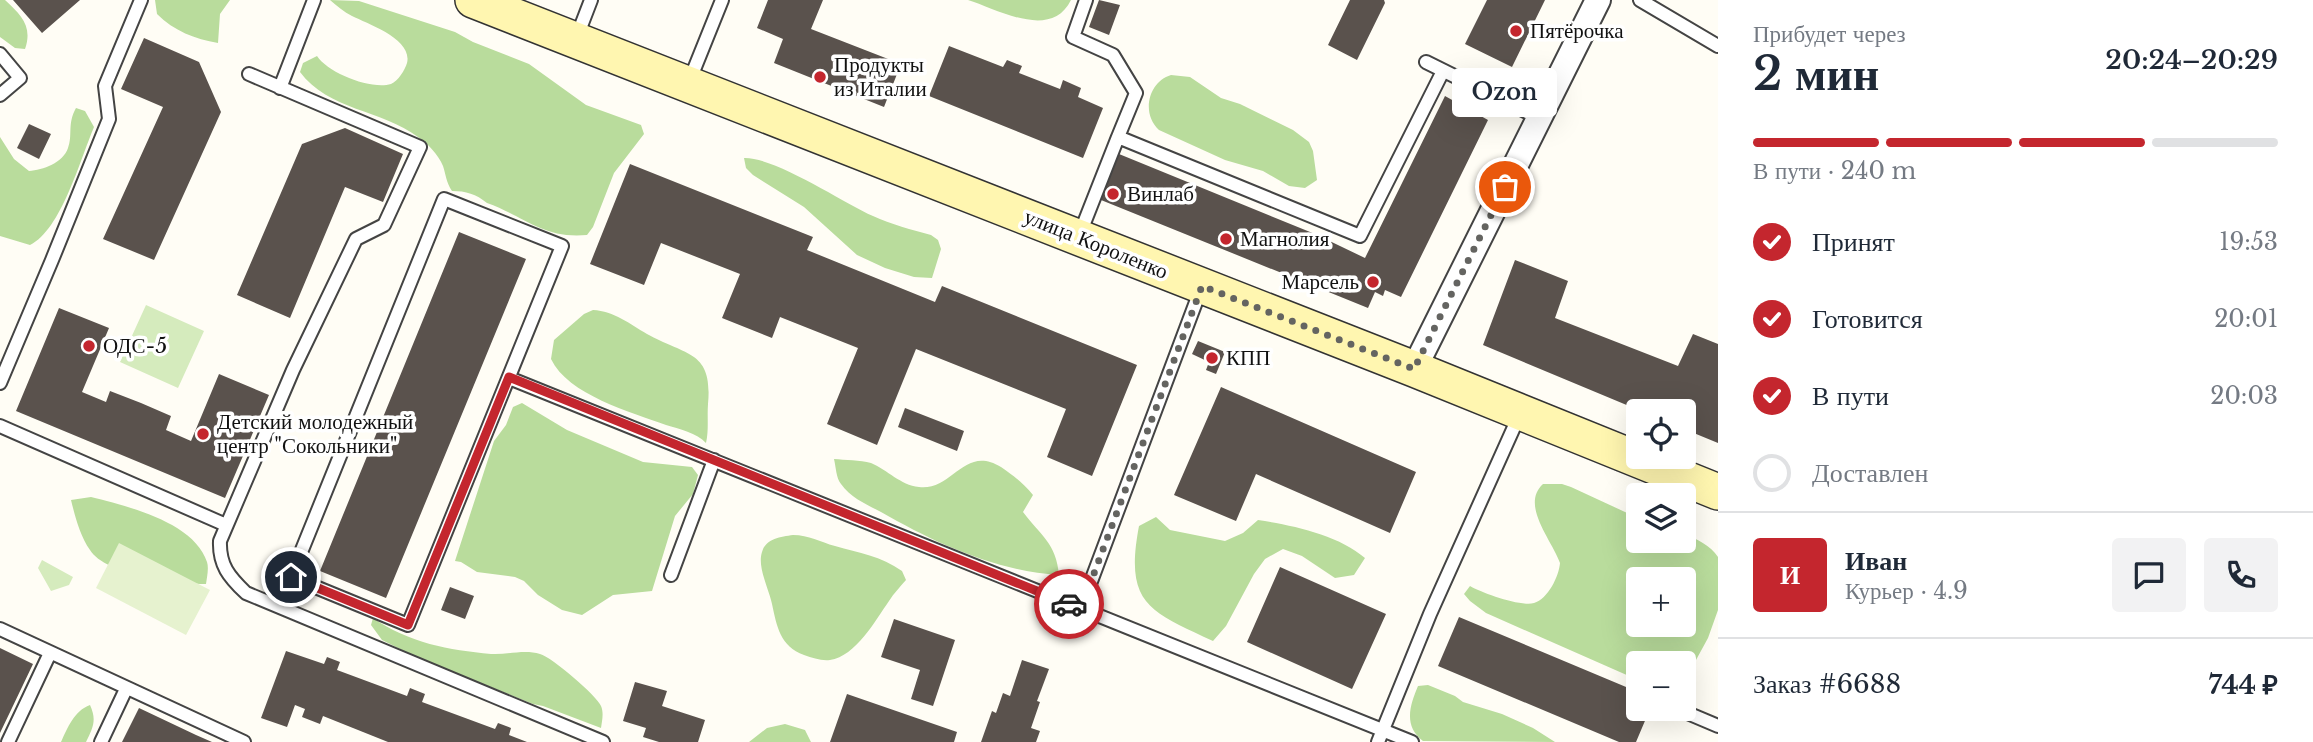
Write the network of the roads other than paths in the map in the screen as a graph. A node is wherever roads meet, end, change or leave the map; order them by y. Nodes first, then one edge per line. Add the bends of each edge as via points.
1 (141, 0) edge
2 (314, 0) edge
3 (473, 0) edge
4 (591, 0) edge
5 (722, 0) edge
6 (1086, 0) edge
7 (1598, 0) edge
8 (1640, 0) edge
9 (576, 41) junction
10 (1718, 46) edge
11 (0, 54) edge
12 (1426, 62) dead end
13 (1443, 71) junction
14 (249, 74) dead end
15 (689, 83) junction
16 (280, 88) junction
17 (0, 95) edge
18 (1539, 118) junction
19 (1118, 137) junction
20 (1078, 237) junction
21 (1202, 286) junction
22 (1414, 369) junction
23 (509, 377) junction
24 (0, 383) edge
25 (1521, 412) junction
26 (0, 426) edge
27 (714, 460) junction
28 (1718, 492) edge
29 (226, 525) junction
30 (671, 575) dead end
31 (1081, 608) junction
32 (0, 629) edge
33 (50, 653) junction
34 (126, 689) junction
35 (1696, 717) edge
36 (1718, 726) edge
37 (1380, 736) edge
38 (8, 742) edge
39 (101, 742) edge
40 (244, 742) edge
41 (603, 742) edge
42 (1412, 742) edge

1 - 24 lane via 105,86 108,119
2 - 16 lane
3 - 9 street, улица Короленко
4 - 9 lane
5 - 15 lane
6 - 19 lane via 1073,37 1113,55 1136,93
7 - 18 street
8 - 10 lane
9 - 15 street, улица Короленко
11 - 17 lane via 20,78
12 - 13 lane
13 - 18 lane
13 - 19 lane via 1360,236
14 - 16 lane
15 - 20 street, улица Короленко
16 - 29 lane via 420,147 384,225 356,239
18 - 22 street
19 - 20 lane
20 - 21 street, улица Короленко
21 - 22 street, улица Короленко
21 - 31 lane
22 - 25 street, улица Короленко
23 - 23 lane via 408,625 291,577 444,199 562,246
23 - 27 lane
25 - 28 street, улица Короленко
25 - 37 lane
26 - 29 lane
27 - 30 lane
27 - 31 lane
29 - 41 lane via 220,556 228,575 246,593
31 - 37 lane
32 - 33 lane
33 - 34 lane
33 - 38 lane
34 - 39 lane
34 - 40 lane
35 - 36 lane
37 - 42 lane

